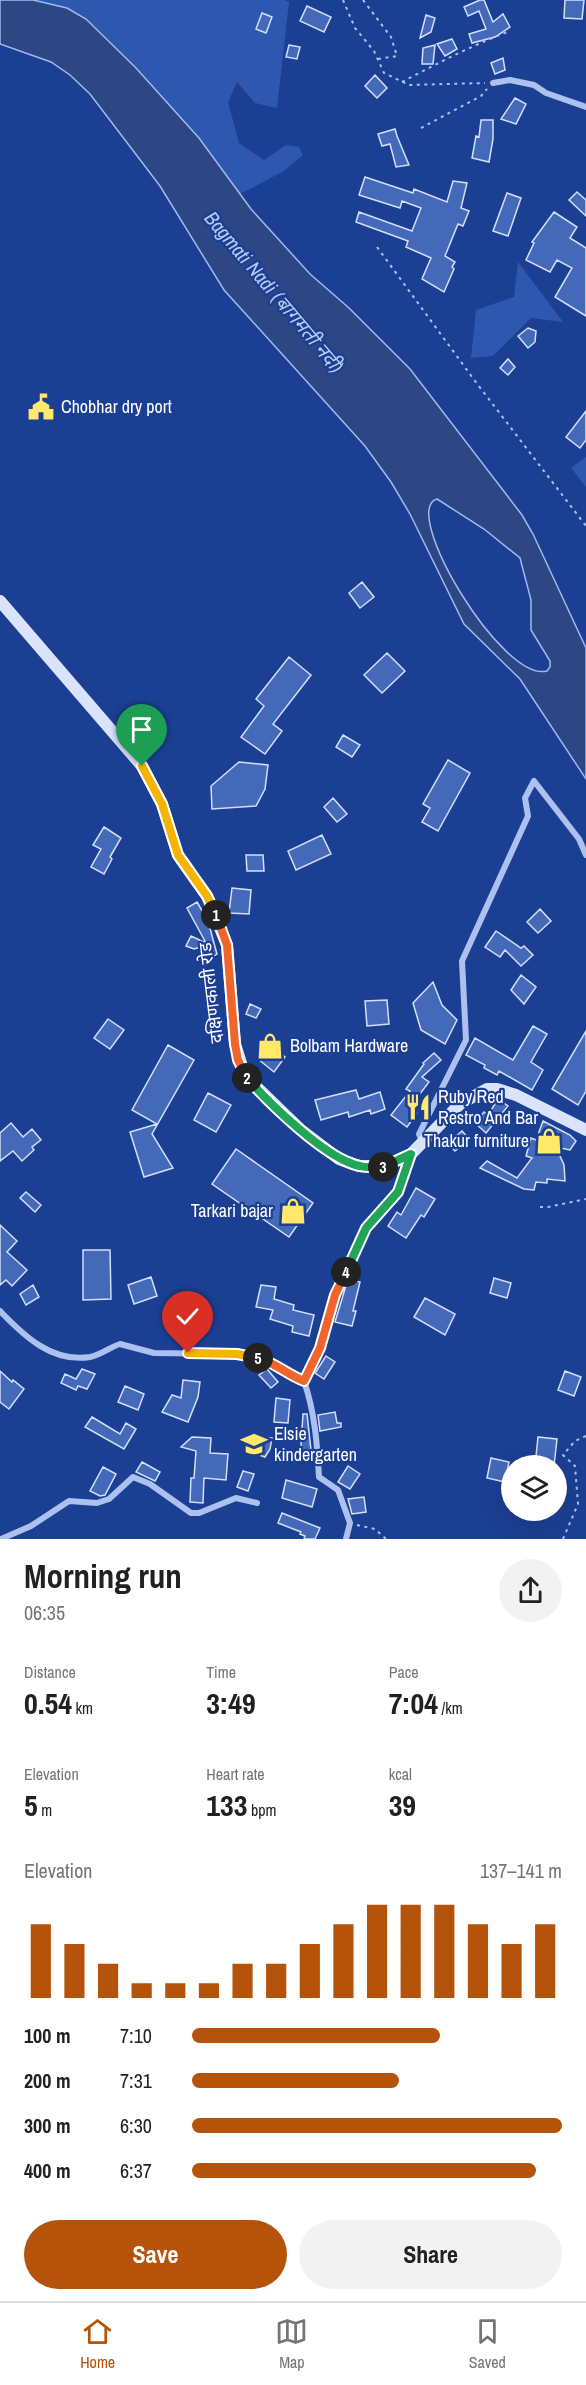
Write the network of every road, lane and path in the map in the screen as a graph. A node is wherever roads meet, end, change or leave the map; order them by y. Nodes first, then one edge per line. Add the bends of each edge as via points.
1 (342, 0) edge
2 (363, 0) edge
3 (510, 31) dead end
4 (378, 59) junction
5 (402, 82) junction
6 (493, 82) junction
7 (586, 107) edge
8 (421, 128) dead end
9 (378, 247) dead end
10 (586, 526) edge
11 (0, 601) edge
12 (586, 855) edge
13 (586, 1130) edge
14 (423, 1143) junction
15 (411, 1154) junction
16 (586, 1199) edge
17 (540, 1207) dead end
18 (0, 1311) edge
19 (304, 1381) junction
20 (586, 1436) edge
21 (258, 1503) dead end
22 (350, 1523) junction
23 (1, 1539) edge
24 (346, 1539) edge
25 (386, 1539) edge
26 (563, 1539) edge

1 - 4 path via 355,28
2 - 4 path via 391,37 397,56
3 - 5 path via 469,46
4 - 5 path via 384,73
5 - 6 path via 439,86
6 - 7 street via 510,80 534,85
6 - 8 path via 481,96
9 - 10 path
11 - 15 main road, दक्षिणकाली रोड via 142,766 162,804 178,855 207,896 227,945 235,1044 245,1076 301,1130 339,1158 374,1167
12 - 14 street via 579,838 534,781 525,798 528,816 462,961 466,1040 419,1134
13 - 14 main road, दक्षिणकाली रोड via 516,1095 487,1089 460,1104
14 - 15 main road, दक्षिणकाली रोड
15 - 19 street via 398,1192 366,1228 335,1295 320,1348
16 - 17 path
18 - 19 street via 27,1339 53,1353 87,1357 120,1344 154,1353 237,1354 265,1360
19 - 22 street via 313,1407 319,1477 338,1490
20 - 26 path via 575,1441 563,1455 575,1466 578,1503
21 - 23 street via 236,1498 199,1514 191,1513 134,1477 109,1499 97,1503 69,1501 31,1526
22 - 24 street
22 - 25 path via 375,1529

